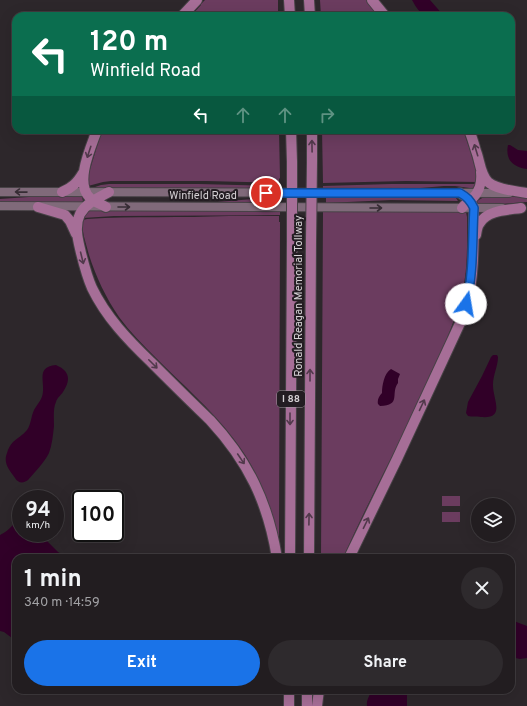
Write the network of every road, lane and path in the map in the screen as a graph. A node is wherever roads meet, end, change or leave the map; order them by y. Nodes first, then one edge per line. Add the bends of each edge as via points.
1 (197, 0) edge
2 (289, 0) edge
3 (309, 0) edge
4 (372, 0) edge
5 (186, 12) edge
6 (290, 12) edge
7 (310, 12) edge
8 (382, 12) edge
9 (96, 134) edge
10 (291, 134) edge
11 (312, 134) edge
12 (470, 134) edge
13 (481, 170) junction
14 (83, 174) junction
15 (0, 192) edge
16 (62, 192) junction
17 (86, 192) junction
18 (109, 192) junction
19 (460, 193) joint
20 (527, 193) edge
21 (94, 200) junction
22 (474, 200) junction
23 (0, 206) edge
24 (38, 207) junction
25 (85, 207) junction
26 (106, 207) junction
27 (462, 208) joint
28 (524, 208) edge
29 (76, 234) junction
30 (473, 248) junction
31 (276, 554) edge
32 (290, 554) edge
33 (308, 554) edge
34 (351, 554) edge
35 (289, 694) edge
36 (307, 694) edge
37 (318, 694) edge
38 (289, 706) edge
39 (307, 706) edge
40 (317, 706) edge

1 - 5 highway
2 - 6 highway
3 - 7 highway
4 - 8 highway
9 -> 14 highway
10 -> 32 highway, Ronald Reagan Memorial Tollway / I 88, bridge
33 -> 11 highway, Ronald Reagan Memorial Tollway / I 88, bridge
13 -> 12 highway
13 - 20 highway via 485,178 495,186
13 - 22 highway via 482,184
14 - 16 highway via 74,186
14 - 17 highway via 83,187
16 -> 15 main road, Winfield Road
16 - 17 main road, Winfield Road
17 - 18 main road, Winfield Road
17 - 21 highway
18 - 19 main road, Winfield Road
18 - 21 highway
19 - 22 highway
20 - 22 main road
21 - 25 highway
21 - 26 highway
22 - 27 highway
22 - 28 main road
22 - 30 highway
23 - 24 main road, Winfield Road
24 - 25 main road, Winfield Road
24 - 29 highway via 65,215
25 - 26 main road, Winfield Road
25 - 29 highway via 80,214
26 -> 27 main road, Winfield Road
28 - 30 highway via 495,213 483,219 478,227
29 -> 31 highway via 92,288 116,325 222,433 245,465 261,499
34 -> 30 highway via 460,321 470,287
35 - 38 highway
36 - 39 highway
37 - 40 highway

